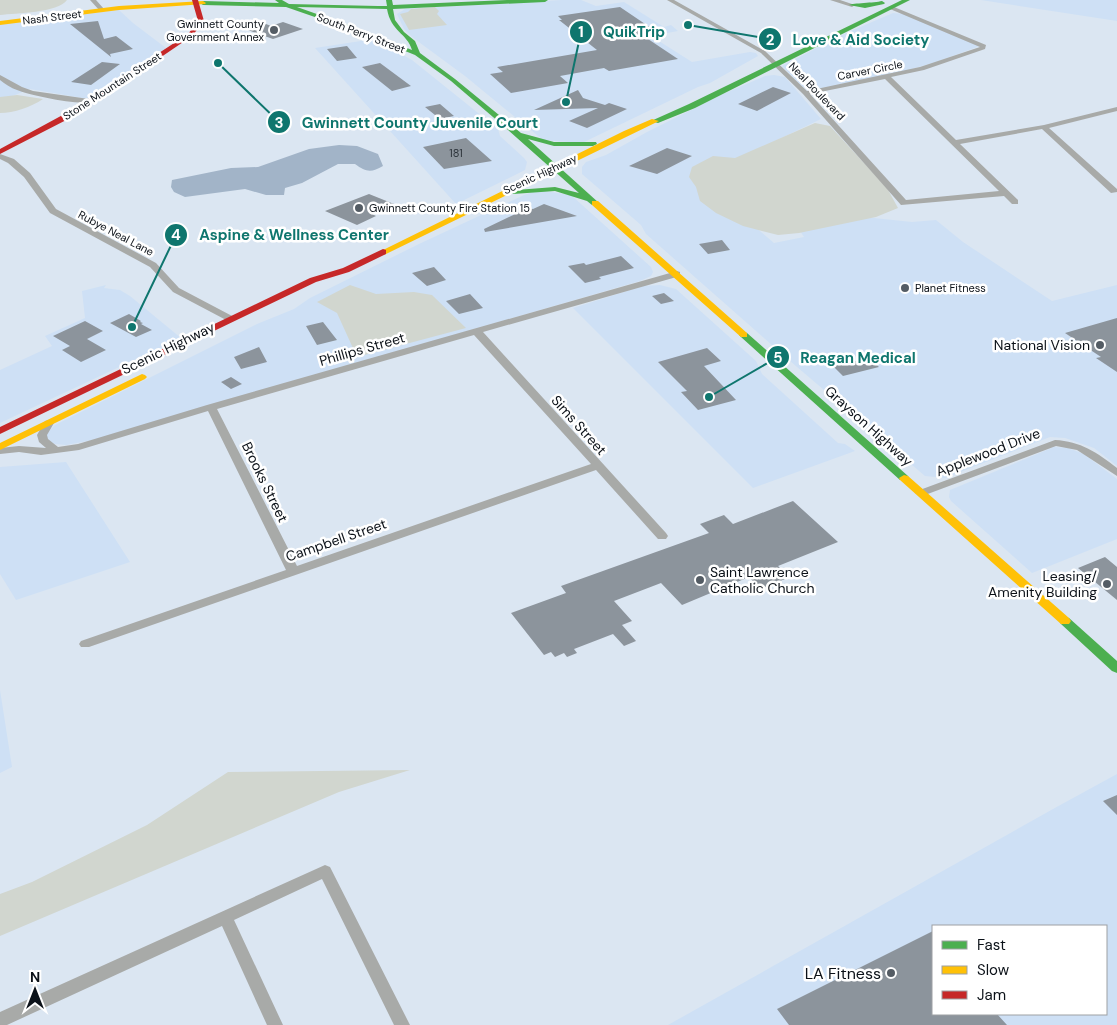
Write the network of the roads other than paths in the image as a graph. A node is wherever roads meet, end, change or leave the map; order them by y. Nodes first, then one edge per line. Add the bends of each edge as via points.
1 (158, 0) edge
2 (259, 0) edge
3 (545, 0) edge
4 (670, 0) edge
5 (833, 0) edge
6 (907, 0) edge
7 (195, 1) edge
8 (281, 2) edge
9 (887, 3) edge
10 (389, 4) edge
11 (98, 5) edge
12 (852, 5) junction
13 (862, 13) junction
14 (0, 19) edge
15 (0, 23) edge
16 (395, 25) junction
17 (382, 40) junction
18 (417, 54) junction
19 (773, 61) junction
20 (0, 77) edge
21 (887, 77) junction
22 (805, 93) junction
23 (89, 101) junction
24 (1117, 109) edge
25 (1044, 127) junction
26 (517, 134) junction
27 (610, 141) junction
28 (954, 143) junction
29 (0, 154) edge
30 (555, 167) junction
31 (1114, 191) dead end
32 (1006, 193) junction
33 (497, 195) junction
34 (591, 199) junction
35 (1014, 202) dead end
36 (346, 270) junction
37 (677, 274) junction
38 (300, 299) dead end
39 (231, 319) junction
40 (245, 327) dead end
41 (477, 332) junction
42 (152, 372) dead end
43 (211, 406) junction
44 (49, 423) junction
45 (0, 431) edge
46 (0, 449) edge
47 (54, 449) junction
48 (598, 466) junction
49 (1117, 473) edge
50 (921, 493) junction
51 (662, 536) dead end
52 (293, 571) junction
53 (85, 644) dead end
54 (1117, 668) edge
55 (226, 918) junction
56 (0, 1020) edge
57 (275, 1025) edge
58 (402, 1025) edge

1 - 11 main road, Nash Street
2 - 8 main road, Nash Street
3 - 10 main road, Nash Street
4 - 19 street, Neal Boulevard via 753,45
5 - 12 street
6 - 9 main road, Scenic Highway
7 - 8 main road, Nash Street
7 - 11 main road, Nash Street
7 - 23 main road, Stone Mountain Street via 200,21 195,30
8 - 10 main road, Nash Street
8 - 17 main road, South Perry Street
9 - 12 main road
9 - 13 main road, Scenic Highway
9 - 19 main road, Scenic Highway
9 - 21 street, Carver Circle via 984,46 935,65
10 - 16 main road
11 - 14 main road, Nash Street
11 - 15 main road, Nash Street
12 - 13 main road
13 - 19 main road, Scenic Highway
16 - 17 main road via 381,36
16 - 18 main road via 413,42
17 - 18 main road, South Perry Street
18 - 26 main road, Grayson Highway
19 - 22 street, Neal Boulevard
19 - 27 main road, Scenic Highway via 649,115 627,133
20 - 23 street via 18,88 46,96
21 - 22 street, Carver Circle
21 - 28 street
22 - 32 street, Neal Boulevard via 904,203
23 - 29 main road, Stone Mountain Street
24 - 25 street
25 - 28 street
25 - 31 street
26 - 27 main road via 560,146
26 - 30 main road, Grayson Highway
27 - 30 main road, Scenic Highway
28 - 32 street
29 - 39 street, Rubye Neal Lane via 22,170 53,211 153,265 176,290
30 - 33 main road, Scenic Highway
30 - 34 main road, Grayson Highway
32 - 35 street
33 - 34 main road via 551,188 565,189
33 - 36 main road, Scenic Highway
34 - 37 main road, Grayson Highway
36 - 38 main road, Scenic Highway via 334,282
36 - 39 main road, Scenic Highway via 313,280
37 - 41 street, Phillips Street
37 - 50 main road, Grayson Highway
39 - 40 main road
39 - 45 main road, Scenic Highway
41 - 43 street, Phillips Street
41 - 48 street, Sims Street
42 - 44 main road, Scenic Highway
43 - 47 street, Phillips Street via 79,447
43 - 52 street, Brooks Street
44 - 46 main road, Scenic Highway
44 - 47 street via 42,435
46 - 47 street, Phillips Street via 41,452
48 - 51 street, Sims Street
48 - 52 street, Campbell Street
49 - 50 street, Applewood Drive via 1089,452 1069,444 1055,443
50 - 54 main road, Grayson Highway
52 - 53 street, Campbell Street
55 - 56 street
55 - 57 street
55 - 58 street via 325,871

